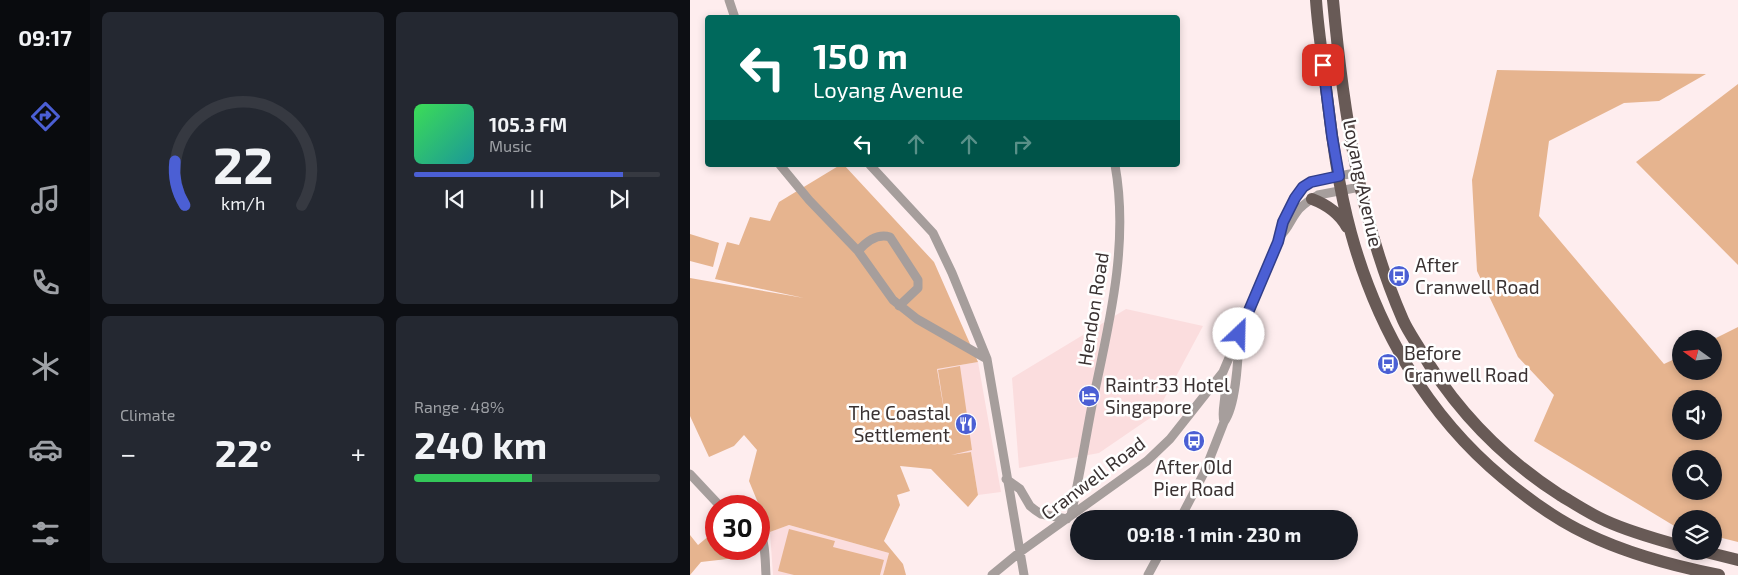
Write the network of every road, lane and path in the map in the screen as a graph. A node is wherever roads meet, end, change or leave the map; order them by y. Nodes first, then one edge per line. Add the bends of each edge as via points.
1 (729, 0) edge
2 (1316, 0) edge
3 (1333, 0) edge
4 (734, 15) edge
5 (782, 167) edge
6 (872, 167) edge
7 (1114, 167) edge
8 (1357, 173) junction
9 (1339, 176) junction
10 (1360, 187) junction
11 (1341, 191) junction
12 (1312, 198) junction
13 (1351, 234) junction
14 (1280, 236) junction
15 (858, 251) junction
16 (899, 306) junction
17 (1239, 334) junction
18 (987, 359) junction
19 (1222, 372) junction
20 (1213, 383) junction
21 (1233, 396) junction
22 (1224, 422) junction
23 (690, 474) edge
24 (1006, 479) junction
25 (710, 495) edge
26 (1185, 510) edge
27 (1069, 517) junction
28 (1672, 543) edge
29 (1020, 552) junction
30 (1722, 556) edge
31 (765, 560) edge
32 (1156, 560) edge
33 (1738, 560) edge
34 (766, 575) edge
35 (992, 575) edge
36 (1024, 575) edge
37 (1148, 575) edge
38 (1719, 575) edge

1 - 4 street
2 - 9 main road, Loyang Avenue
3 - 8 main road, Loyang Avenue
5 - 15 street via 808,200
6 - 18 street via 933,233
7 - 27 street, Hendon Road via 1120,231 1118,268 1112,313
8 - 9 street, Cranwell Road
8 - 10 main road, Loyang Avenue
9 - 11 main road, Loyang Avenue
9 - 14 street, Cranwell Road via 1303,187 1285,217
10 - 11 street, Cranwell Road
10 - 28 main road, Loyang Avenue via 1375,243 1404,322 1431,370 1461,410 1499,449 1540,482 1579,507 1604,521
11 - 12 street, Cranwell Road
11 - 13 main road, Loyang Avenue
12 - 13 main road via 1341,217
12 - 14 street, Cranwell Road via 1295,213
13 - 38 main road, Loyang Avenue via 1368,283 1402,357 1430,402 1486,464 1537,504 1585,533 1644,556
14 - 17 street, Cranwell Road
15 - 16 street
15 - 16 street via 875,237 890,236 918,280 918,288
16 - 18 street
17 - 19 street, Cranwell Road
17 - 21 street
18 - 24 street
19 - 20 street, Cranwell Road
19 - 21 street via 1232,382
20 - 22 street via 1225,389
20 - 27 street, Cranwell Road via 1170,439 1147,461
21 - 22 street
22 - 26 street via 1204,473
23 - 25 street
24 - 27 street via 1020,488 1030,506 1041,514
24 - 29 street
27 - 29 street, Cranwell Road
29 - 35 street, Cranwell Road
29 - 36 street
30 - 33 main road
31 - 34 street
32 - 37 street

